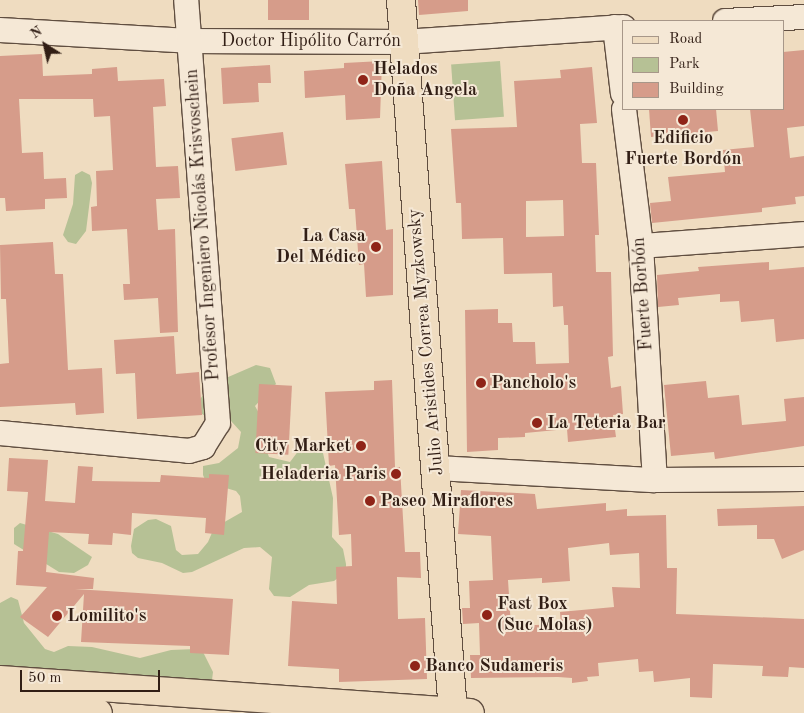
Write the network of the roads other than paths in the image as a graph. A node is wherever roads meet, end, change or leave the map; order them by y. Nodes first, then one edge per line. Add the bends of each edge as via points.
1 (186, 0) edge
2 (401, 0) edge
3 (804, 17) edge
4 (745, 20) edge
5 (619, 27) edge
6 (0, 30) edge
7 (189, 41) junction
8 (403, 42) junction
9 (622, 77) edge
10 (624, 110) edge
11 (804, 234) edge
12 (640, 246) junction
13 (0, 433) edge
14 (437, 468) junction
15 (804, 479) edge
16 (655, 480) junction
17 (0, 680) edge
18 (0, 707) edge
19 (460, 712) edge
20 (98, 713) edge

1 - 7 street, Profesor Ingeniero Nicolás Krisvoschein
2 - 8 main road, Julio Aristides Correa Myzkowsky
3 - 4 street
5 - 8 street, Doctor Hipólito Carrón
5 - 9 street
6 - 7 street, Doctor Hipólito Carrón
7 - 8 street, Doctor Hipólito Carrón
7 - 13 street, Profesor Ingeniero Nicolás Krisvoschein via 218,423 204,447 171,451
8 - 14 main road, Julio Aristides Correa Myzkowsky
10 - 12 street, Fuerte Borbón
11 - 12 street
12 - 16 street, Fuerte Borbón
14 - 16 street
14 - 19 main road, Julio Aristides Correa Myzkowsky
15 - 16 street
17 - 19 main road
18 - 20 main road

